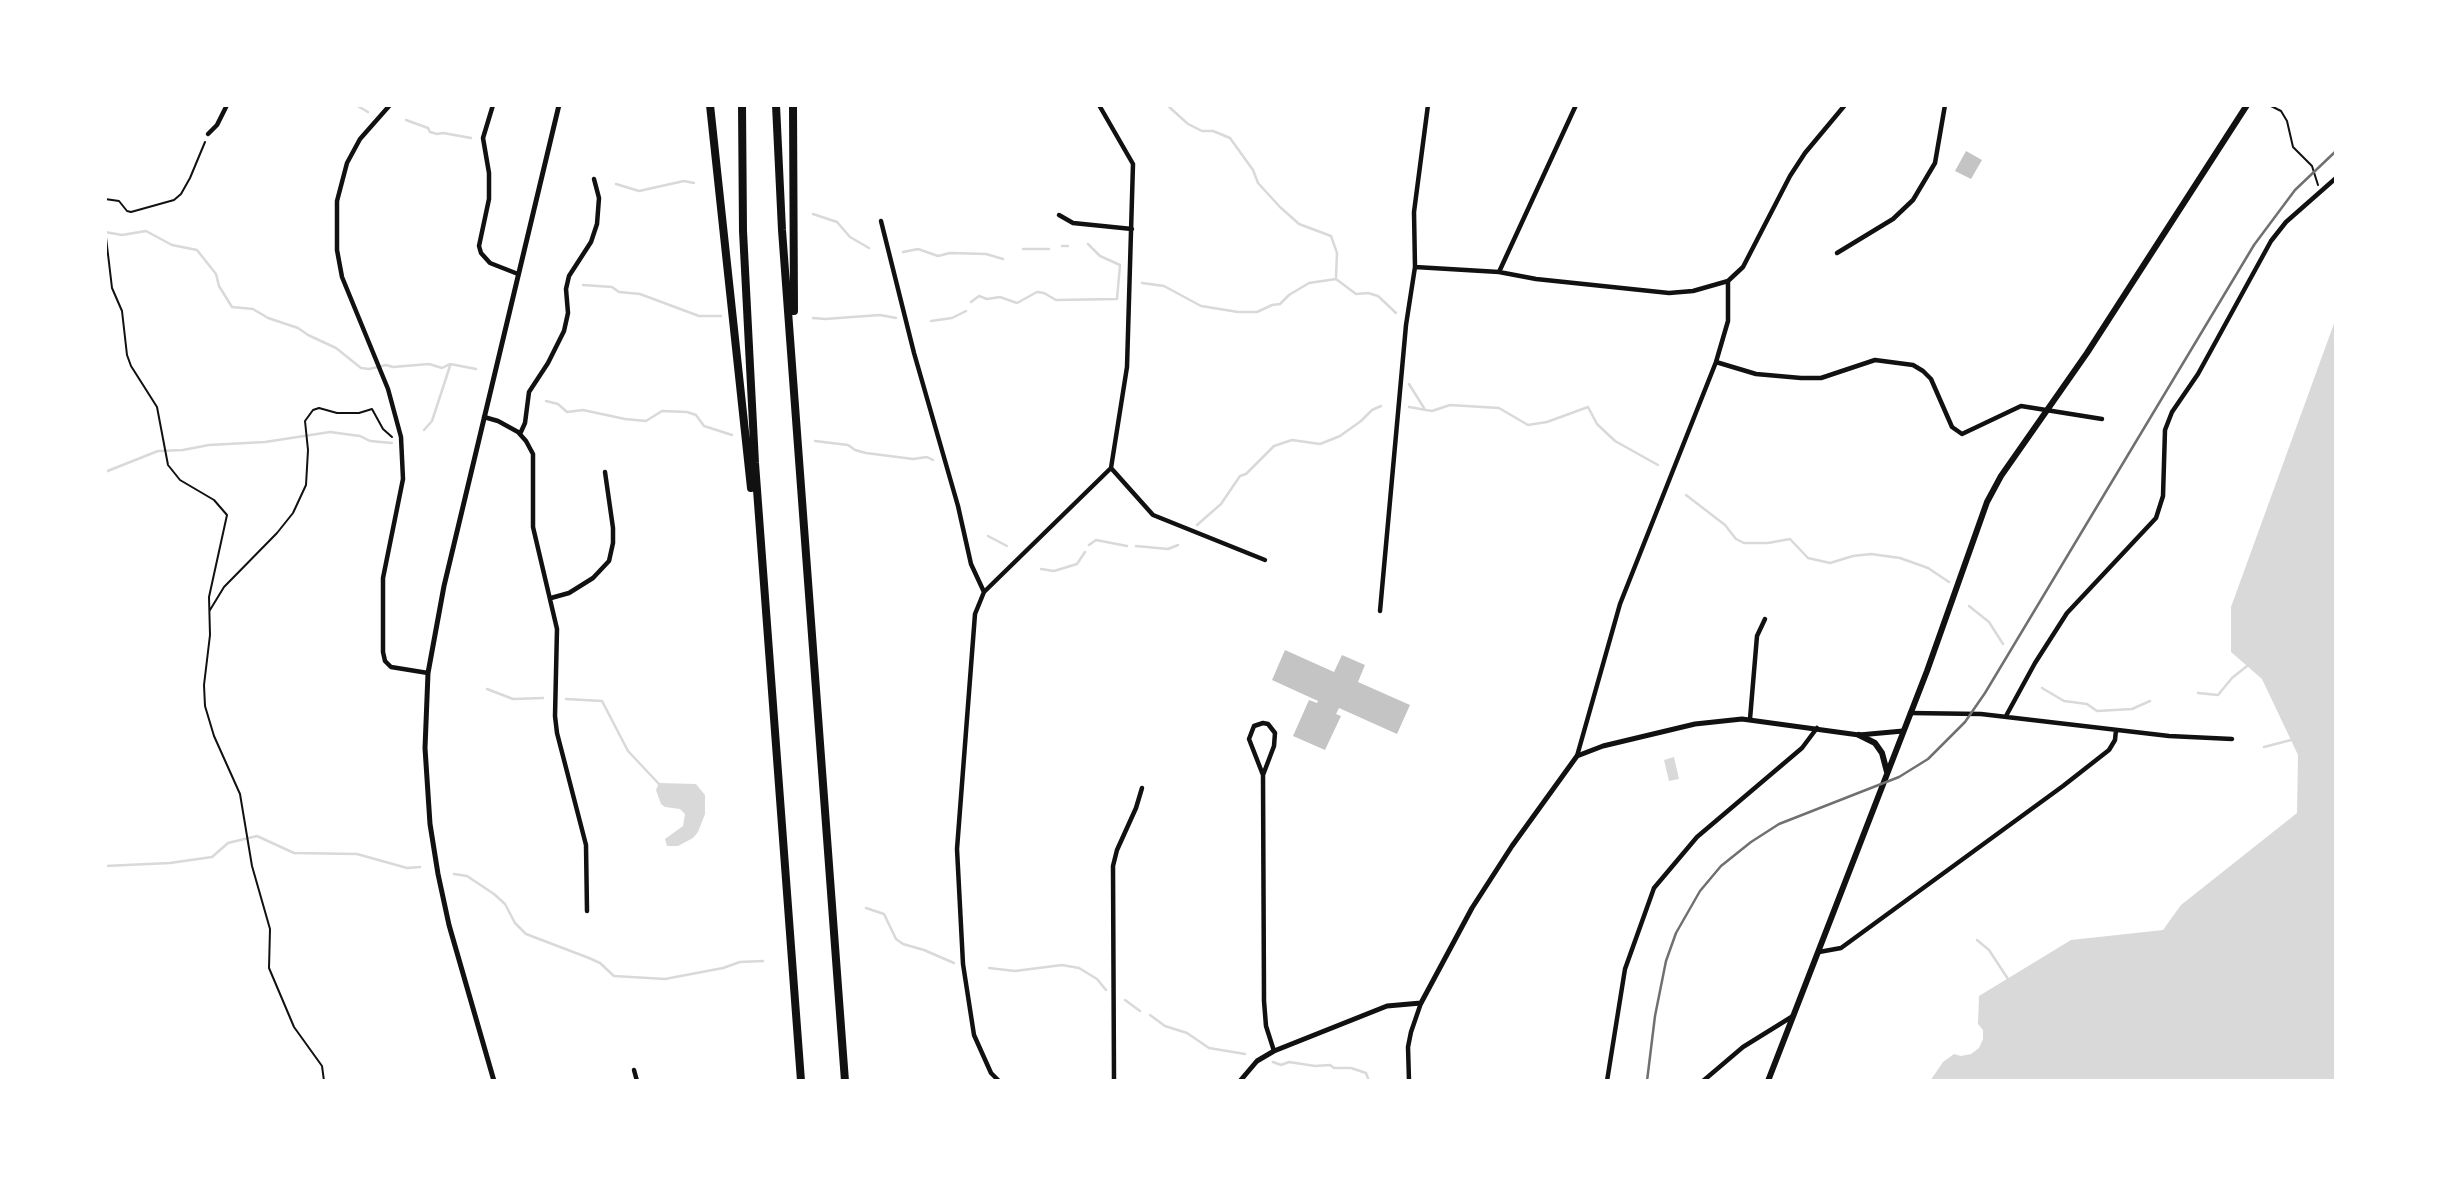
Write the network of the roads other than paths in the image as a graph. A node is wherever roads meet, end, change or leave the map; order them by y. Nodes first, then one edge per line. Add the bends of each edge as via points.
1 (228, 105) edge
2 (390, 105) edge
3 (493, 105) edge
4 (559, 105) edge
5 (710, 105) edge
6 (742, 105) edge
7 (776, 105) edge
8 (793, 105) edge
9 (1099, 105) edge
10 (1428, 105) edge
11 (1576, 105) edge
12 (1845, 105) edge
13 (1945, 105) edge
14 (2247, 105) edge
15 (208, 134) road end
16 (594, 178) dead end
17 (2336, 178) edge
18 (1059, 215) dead end
19 (881, 220) dead end
20 (1133, 229) junction
21 (1837, 253) dead end
22 (1415, 267) junction
23 (1499, 272) junction
24 (518, 274) junction
25 (1728, 281) junction
26 (1716, 362) junction
27 (793, 373) junction
28 (2049, 409) junction
29 (484, 417) junction
30 (2102, 419) dead end
31 (520, 434) junction
32 (1111, 468) junction
33 (605, 472) dead end
34 (1265, 560) dead end
35 (762, 566) junction
36 (984, 592) junction
37 (551, 598) junction
38 (1380, 611) dead end
39 (1765, 619) dead end
40 (428, 673) junction
41 (1910, 713) junction
42 (2006, 716) junction
43 (1750, 719) junction
44 (1817, 728) junction
45 (2116, 730) junction
46 (1903, 731) junction
47 (1859, 735) junction
48 (2232, 739) dead end
49 (1577, 756) junction
50 (1887, 772) junction
51 (1262, 775) junction
52 (1142, 788) dead end
53 (587, 911) dead end
54 (1819, 953) junction
55 (1421, 1003) junction
56 (1794, 1015) junction
57 (1274, 1051) junction
58 (634, 1070) dead end
59 (494, 1081) edge
60 (637, 1081) edge
61 (801, 1081) edge
62 (845, 1081) edge
63 (999, 1081) edge
64 (1114, 1081) edge
65 (1240, 1081) edge
66 (1409, 1081) edge
67 (1607, 1081) edge
68 (1703, 1081) edge
69 (1768, 1081) edge

1 - 15 street
2 - 40 street via 360,139 347,163 337,201 337,250 342,277 388,389 401,437 403,479 383,578 383,652 391,667
3 - 24 street via 484,138 489,199 479,246 490,263
4 - 24 street
5 - 35 highway
6 - 35 highway via 746,291
7 - 27 highway
8 - 27 highway
9 - 20 street via 1133,163
10 - 22 street via 1414,212
11 - 23 street
12 - 25 street via 1805,153 1742,267
13 - 21 street via 1935,163 1913,200 1893,219
14 - 28 main road
16 - 31 street via 599,198 597,224 569,276 564,331 529,392
17 - 42 street via 2286,222 2272,241 2172,412 2165,430 2163,496 2155,518 2067,613
18 - 20 street via 1073,223
19 - 36 street via 971,564
20 - 32 street via 1127,367
22 - 23 street
22 - 38 street
23 - 25 street via 1669,293
24 - 29 street
25 - 26 street via 1728,321
26 - 28 street via 1756,374 1801,378 1821,378 1875,360 1913,365 1931,379 1952,427 1962,435 2021,405
26 - 49 street via 1620,604
27 - 62 highway
28 - 30 street
28 - 41 main road via 1987,502
29 - 31 street
29 - 40 street
31 - 37 street via 533,454 533,527
32 - 34 street via 1153,515
32 - 36 street
33 - 37 street via 613,528 609,561 593,578
35 - 61 highway
36 - 63 street via 974,623 957,849 963,964 972,1025 980,1052
37 - 53 street via 558,642 555,716 559,748 586,845
39 - 43 street via 1757,636
40 - 59 street via 425,748 438,874
41 - 42 street
41 - 46 main road
42 - 45 street
43 - 44 street
43 - 49 street via 1695,724
44 - 47 street
44 - 67 street via 1802,748 1697,837 1654,888 1625,969
45 - 48 street
45 - 54 street via 2109,750 2042,802 1841,948
46 - 47 street
46 - 50 main road
47 - 50 main road via 1879,748
49 - 55 street via 1472,908
50 - 54 main road
51 - 51 street via 1275,739 1272,728 1264,723 1254,726 1249,740
51 - 57 street via 1264,1002
52 - 64 street via 1113,866
54 - 56 main road
55 - 57 street via 1387,1006
55 - 66 street via 1408,1047
56 - 68 street via 1743,1047
56 - 69 main road
57 - 65 street
58 - 60 street

